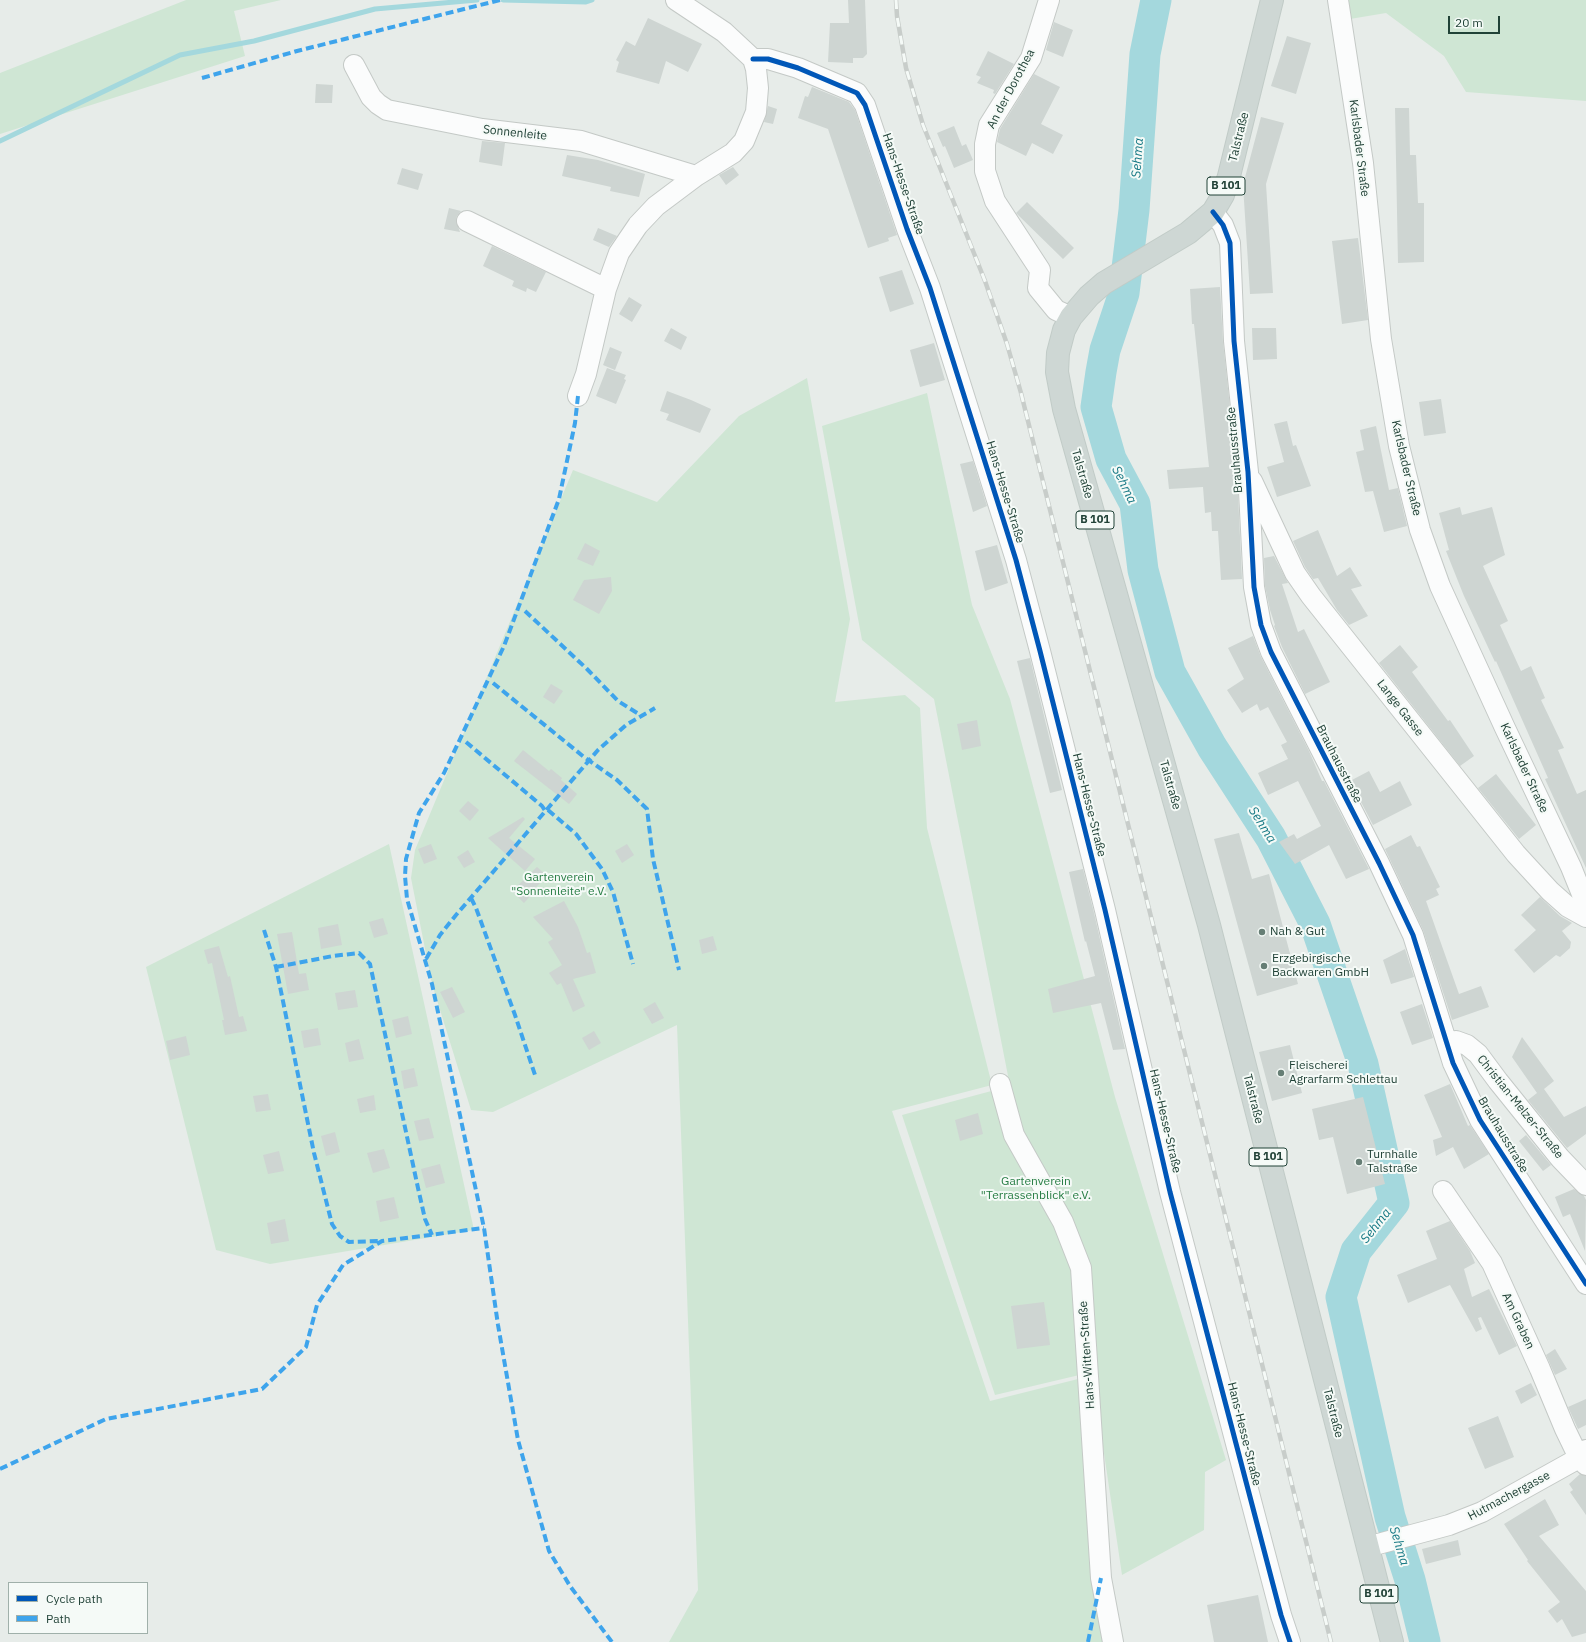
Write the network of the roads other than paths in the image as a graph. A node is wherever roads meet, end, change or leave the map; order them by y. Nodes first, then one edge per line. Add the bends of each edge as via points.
1 (676, 0) edge
2 (1049, 0) edge
3 (1272, 0) edge
4 (1338, 0) edge
5 (752, 59) junction
6 (354, 65) dead end
7 (696, 176) junction
8 (1212, 212) junction
9 (467, 222) dead end
10 (606, 289) junction
11 (1071, 317) junction
12 (578, 396) dead end
13 (1248, 472) junction
14 (1586, 904) edge
15 (1586, 917) edge
16 (1447, 1043) junction
17 (1000, 1084) dead end
18 (1586, 1185) edge
19 (1443, 1191) dead end
20 (1586, 1284) edge
21 (1584, 1458) edge
22 (1373, 1545) junction
23 (1113, 1642) edge
24 (1290, 1642) edge
25 (1392, 1642) edge

1 - 5 street via 724,32
2 - 11 street, An der Dorothea via 1031,58 990,126 985,144 985,171 995,201 1040,270 1038,288 1056,310
3 - 8 main road, Talstraße / B 101 via 1229,176 1223,195
4 - 14 street, Karlsbader Straße via 1362,163 1381,339 1399,446 1420,530 1440,586
5 - 7 street via 758,88 756,112 749,132 733,153
5 - 24 street, Hans-Hesse-Straße via 768,59 798,68 857,93 865,105 930,288 1016,560 1040,650 1170,1192
6 - 7 street, Sonnenleite via 371,98 387,110 482,129 582,141
7 - 10 street via 656,206 638,225 619,253
8 - 11 main road, Talstraße / B 101 via 1188,233 1104,284 1089,296
8 - 13 street, Brauhausstraße via 1223,225 1230,243 1234,341
9 - 10 street
10 - 12 street via 586,374
11 - 22 main road, Talstraße / B 101 via 1064,330 1058,353 1057,372 1064,409 1209,925
13 - 15 street, Lange Gasse via 1296,573 1311,596 1516,854 1568,908
13 - 16 street, Brauhausstraße via 1254,587 1261,625 1271,652 1413,935
16 - 18 street, Christian-Melzer-Straße via 1456,1041 1467,1045 1478,1054 1560,1158
16 - 20 street, Brauhausstraße via 1453,1063 1480,1120
17 - 23 street, Hans-Witten-Straße via 1014,1135 1063,1222 1081,1268 1101,1578
19 - 21 street, Am Graben via 1492,1263 1564,1429
21 - 22 street, Hutmachergasse via 1482,1512 1449,1526
22 - 25 main road, Talstraße / B 101

